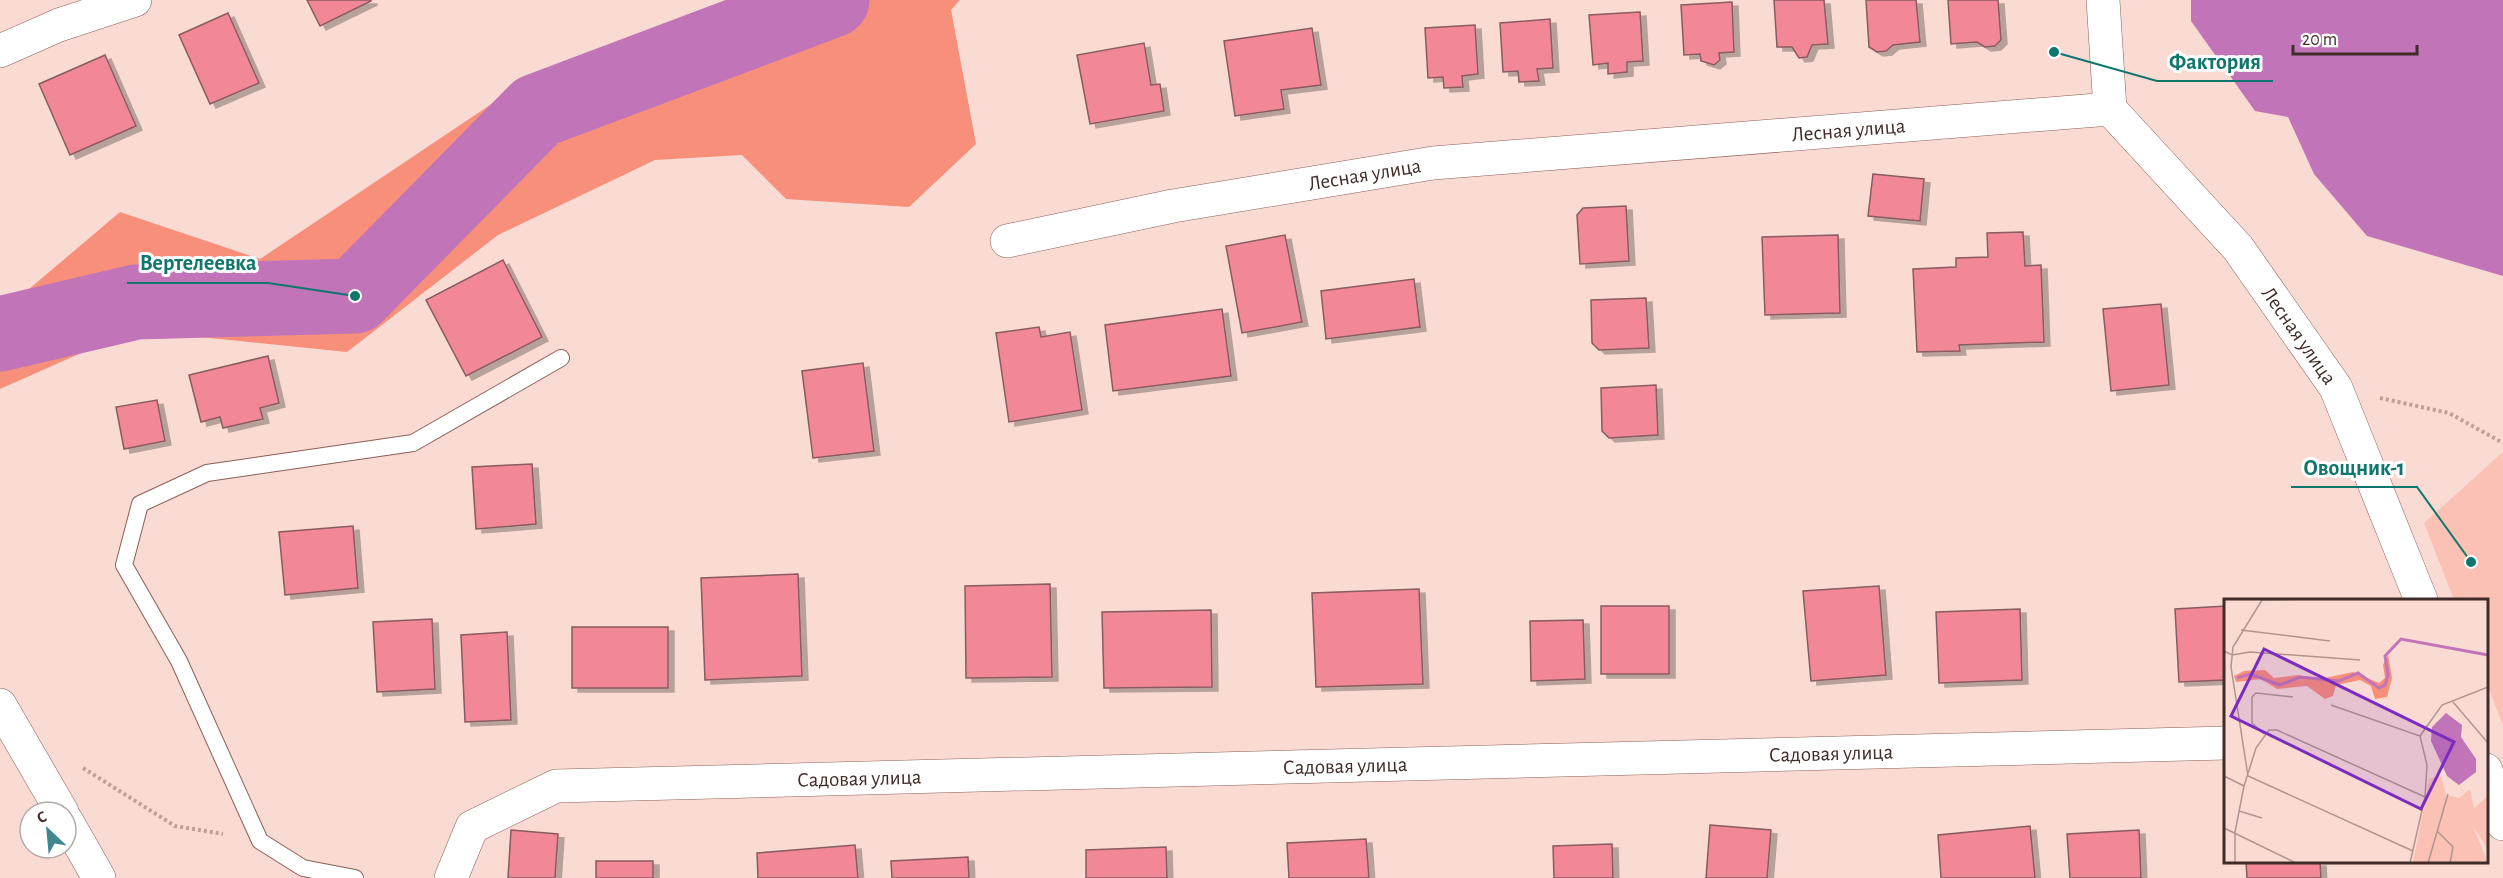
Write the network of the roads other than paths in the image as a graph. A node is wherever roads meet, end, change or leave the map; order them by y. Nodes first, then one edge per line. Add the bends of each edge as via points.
1 (135, 0) edge
2 (2103, 0) edge
3 (0, 51) edge
4 (2110, 109) junction
5 (1007, 241) dead end
6 (561, 358) dead end
7 (2421, 599) edge
8 (0, 705) edge
9 (2224, 743) edge
10 (2488, 773) edge
11 (55, 800) edge
12 (2503, 824) edge
13 (78, 841) edge
14 (99, 878) edge
15 (355, 878) edge
16 (451, 878) edge

1 - 3 street via 59,25
2 - 4 street
4 - 5 street, Лесная улица via 1433,163 1173,206
4 - 7 street, Лесная улица via 2238,248 2336,387
6 - 15 lane via 413,443 207,473 140,504 124,565 179,661 260,841 303,868
8 - 11 street
9 - 16 street, Садовая улица via 556,786 472,828
10 - 12 street
13 - 14 street

